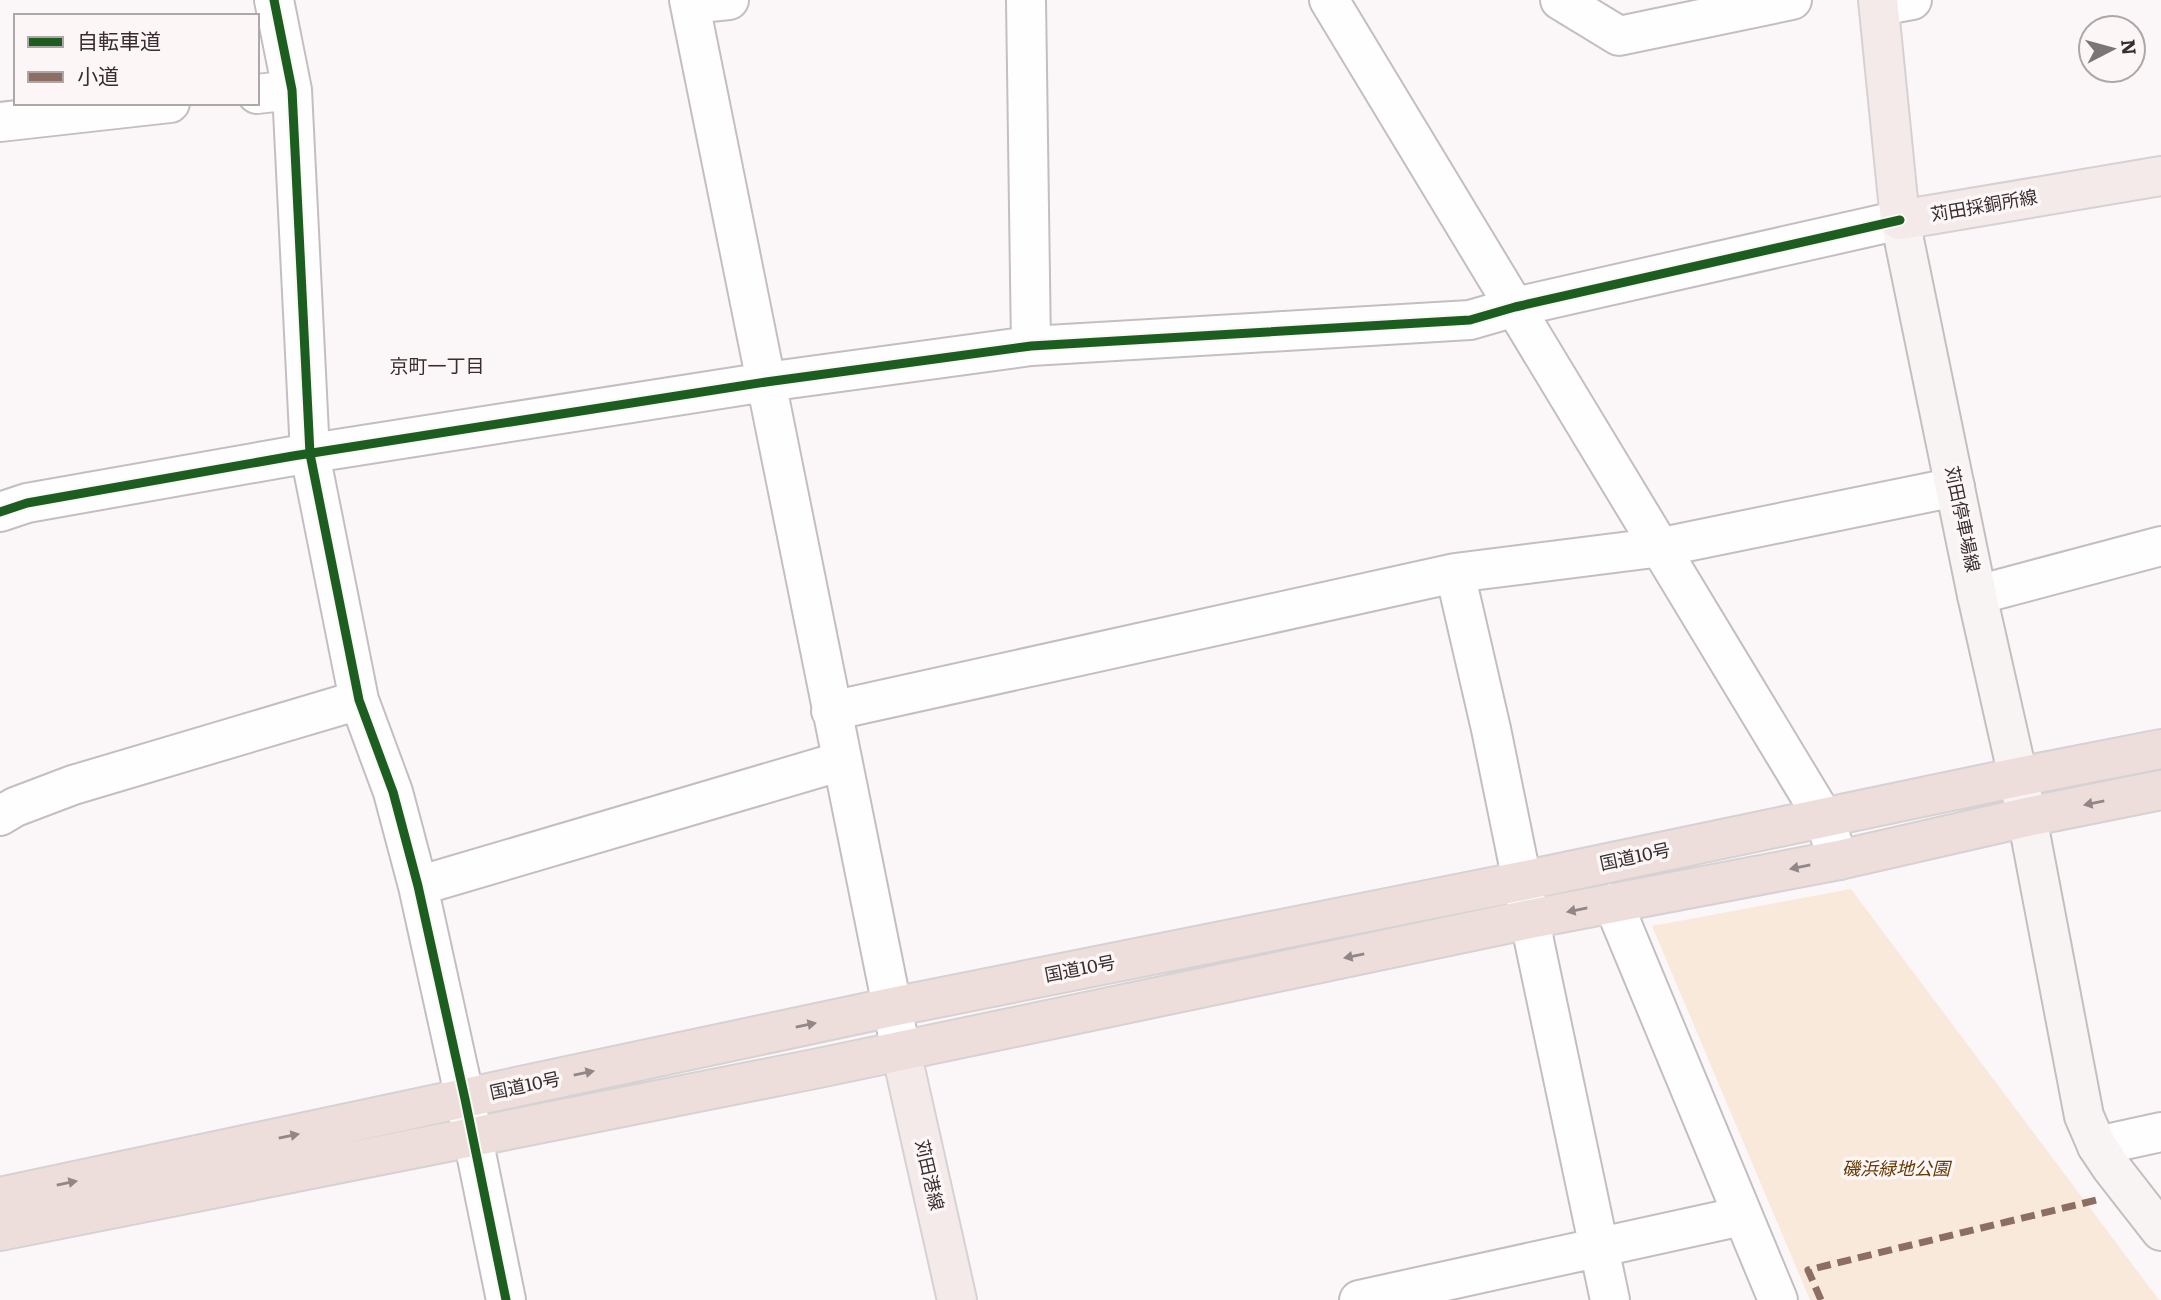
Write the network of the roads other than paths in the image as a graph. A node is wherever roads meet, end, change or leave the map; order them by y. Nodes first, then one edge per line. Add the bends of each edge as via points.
1 (274, 0) edge
2 (729, 0) edge
3 (1026, 0) edge
4 (1329, 0) edge
5 (1560, 0) edge
6 (1793, 0) edge
7 (690, 2) edge
8 (1890, 2) edge
9 (275, 92) edge
10 (151, 105) edge
11 (0, 121) edge
12 (2161, 176) edge
13 (1900, 220) junction
14 (1514, 307) junction
15 (1031, 346) junction
16 (766, 382) junction
17 (310, 454) junction
18 (1955, 487) junction
19 (0, 512) edge
20 (2161, 546) edge
21 (1662, 547) junction
22 (1455, 573) junction
23 (1977, 595) junction
24 (359, 700) junction
25 (831, 711) junction
26 (2161, 749) edge
27 (842, 761) junction
28 (2018, 776) junction
29 (2161, 790) edge
30 (0, 816) edge
31 (1823, 817) junction
32 (2027, 817) junction
33 (1839, 860) junction
34 (1522, 881) junction
35 (418, 886) junction
36 (1613, 903) junction
37 (1530, 919) junction
38 (892, 1007) junction
39 (901, 1051) junction
40 (465, 1099) junction
41 (2161, 1132) edge
42 (472, 1137) junction
43 (2097, 1146) junction
44 (0, 1197) edge
45 (1742, 1216) junction
46 (0, 1231) edge
47 (2161, 1231) edge
48 (1600, 1249) junction
49 (506, 1300) edge
50 (957, 1300) edge
51 (1359, 1300) edge
52 (1610, 1300) edge
53 (1778, 1300) edge

1 - 9 street
2 - 7 street
3 - 15 street
4 - 14 street
5 - 6 street via 1619,36
7 - 16 street
8 - 13 main road
9 - 17 street
10 - 11 street
12 - 13 main road, 苅田採銅所線
13 - 14 street
13 - 18 main road, 苅田停車場線
14 - 15 street via 1470,320
14 - 21 street
15 - 16 street
16 - 17 street
16 - 25 street
17 - 19 street via 27,503
17 - 24 street
18 - 21 street
18 - 23 main road, 苅田停車場線
20 - 23 street
21 - 22 street
21 - 31 street
22 - 25 street
22 - 34 street
23 - 28 main road, 苅田停車場線
24 - 30 street via 73,785
24 - 35 street via 393,792
25 - 27 street
26 - 28 highway, 国道10号
27 - 35 street
27 - 38 street
28 - 31 highway, 国道10号
28 - 32 main road, 苅田停車場線
29 -> 32 highway
31 - 33 street
31 - 34 highway, 国道10号
32 - 33 highway
32 - 43 main road, 苅田停車場線 via 2084,1116
33 -> 36 highway
34 - 37 street
34 - 38 highway, 国道10号
35 - 40 street
36 -> 37 highway
36 - 45 street
37 -> 39 highway
37 - 48 street
38 - 39 street
40 -> 38 highway, 国道10号
39 - 42 highway
39 - 50 main road, 苅田港線
40 - 42 street
44 -> 40 highway, 国道10号
41 - 43 street
42 - 46 highway
42 - 49 street
43 - 47 main road, 苅田停車場線
45 - 48 street
45 - 53 street
48 - 51 street
48 - 52 street

